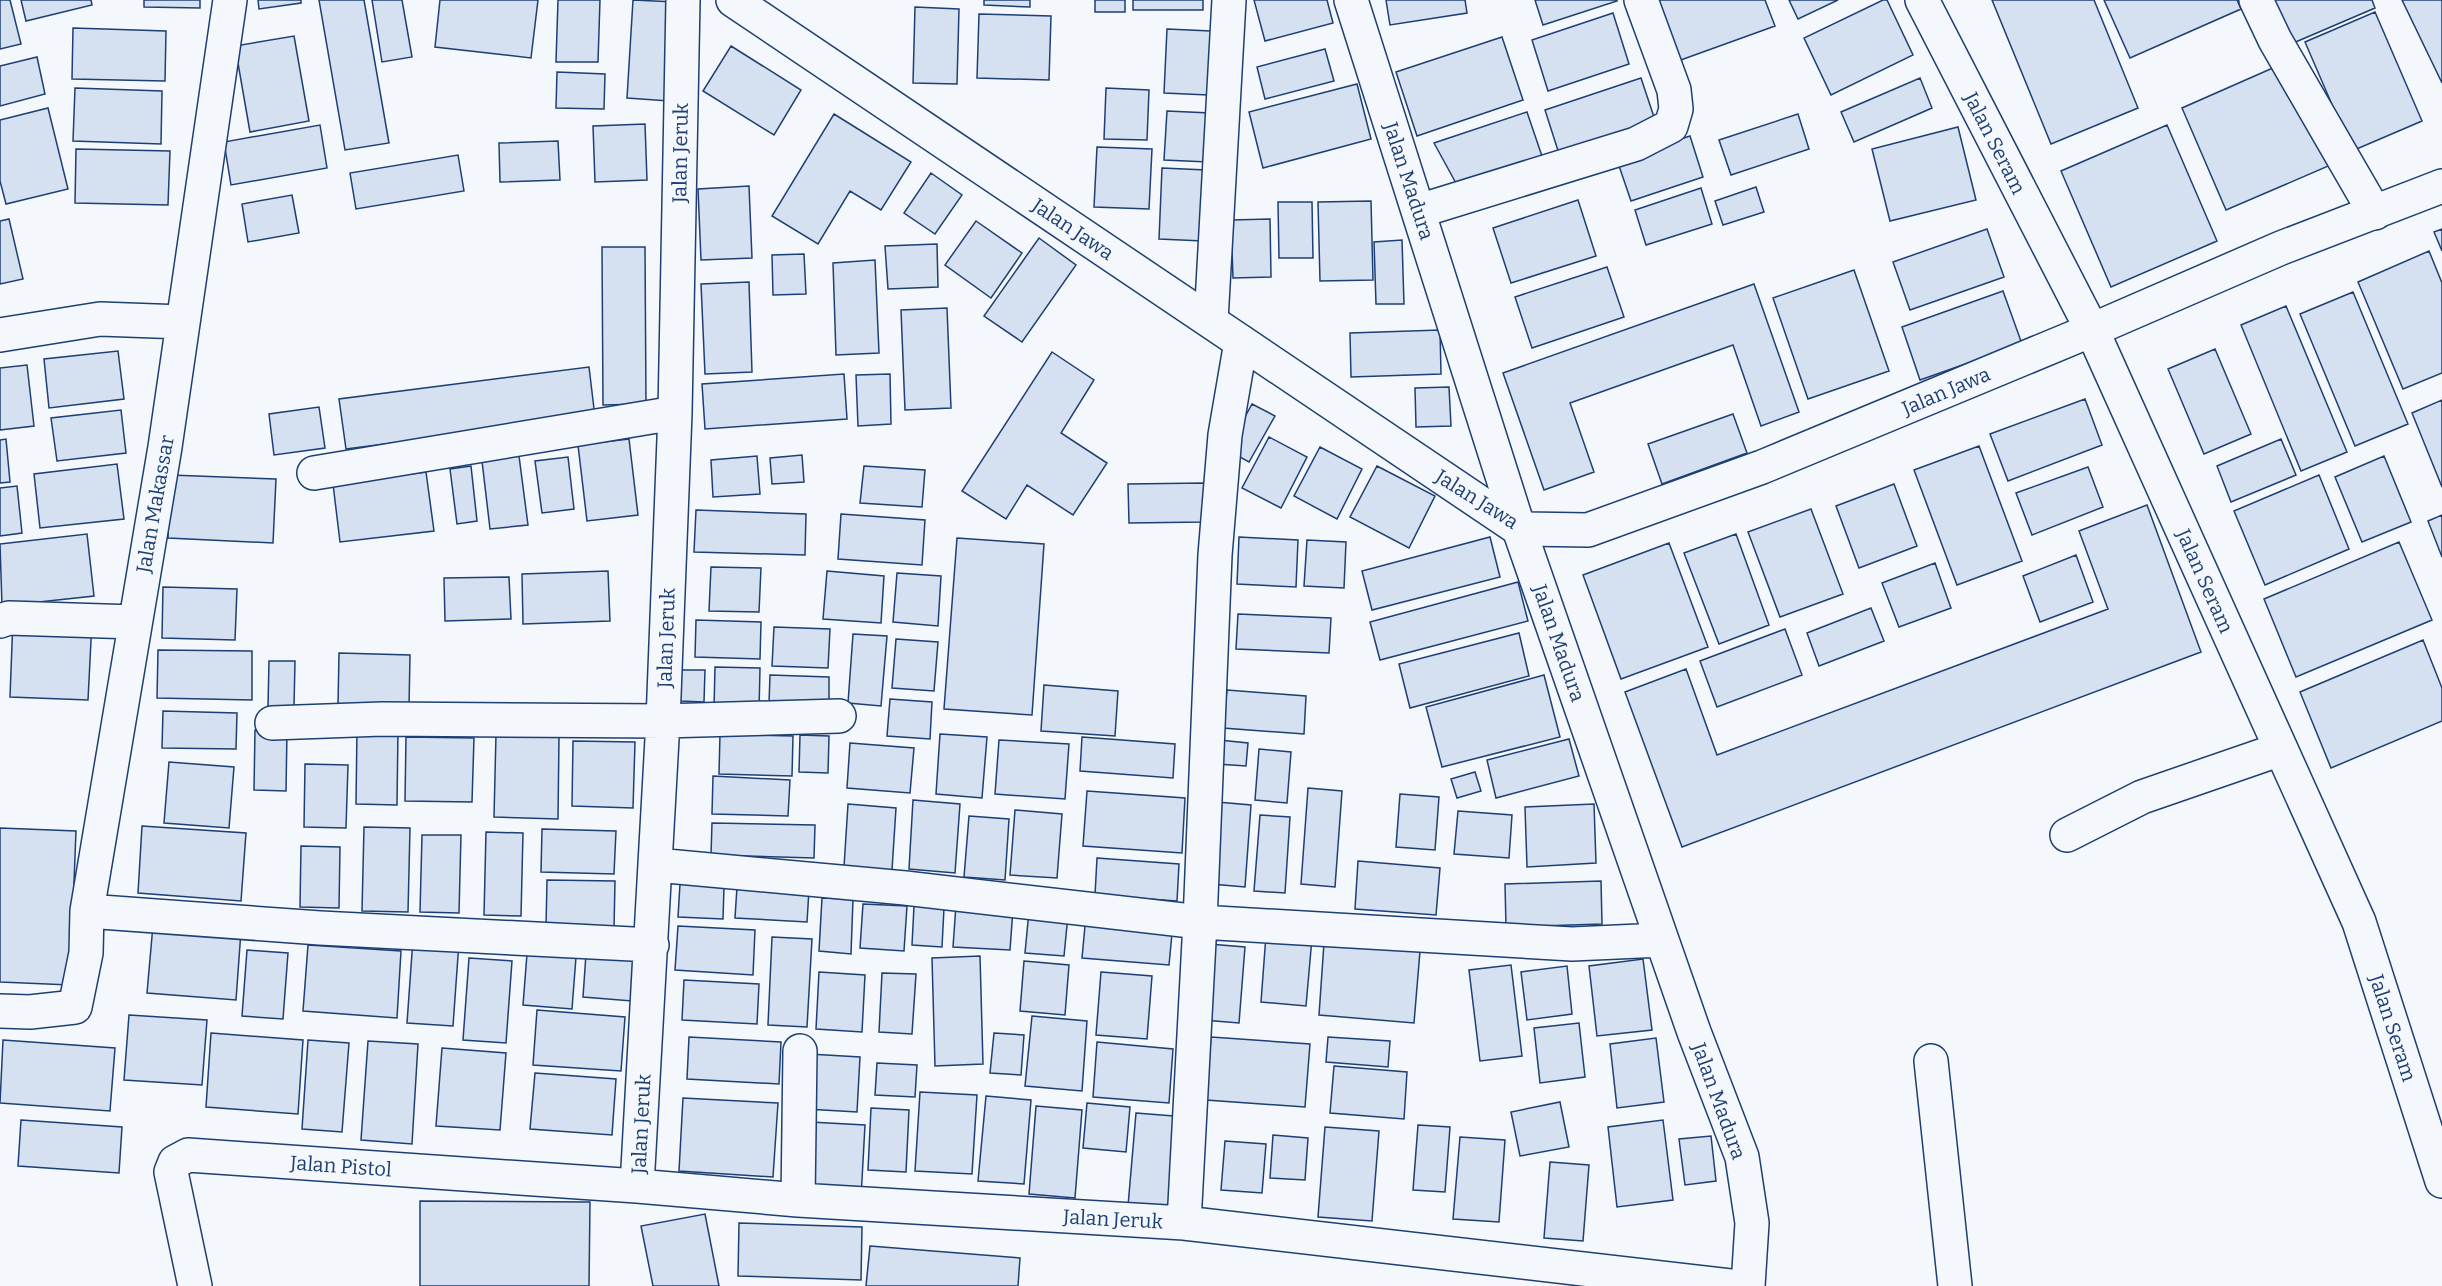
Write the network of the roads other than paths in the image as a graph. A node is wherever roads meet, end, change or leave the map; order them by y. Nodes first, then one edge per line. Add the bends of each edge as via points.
1 (230, 0) edge
2 (683, 0) edge
3 (733, 0) edge
4 (1229, 0) edge
5 (1351, 0) edge
6 (1641, 0) edge
7 (1922, 0) edge
8 (2256, 0) edge
9 (2442, 186) edge
10 (1419, 211) junction
11 (2376, 213) junction
12 (1210, 321) junction
13 (183, 322) junction
14 (2092, 330) junction
15 (0, 335) edge
16 (1241, 342) junction
17 (675, 413) junction
18 (314, 473) dead end
19 (1519, 528) junction
20 (0, 621) edge
21 (135, 622) junction
22 (839, 716) dead end
23 (663, 721) junction
24 (272, 723) dead end
25 (2281, 749) junction
26 (2067, 835) dead end
27 (656, 865) junction
28 (87, 911) junction
29 (1200, 922) junction
30 (1662, 940) junction
31 (652, 945) junction
32 (0, 1011) edge
33 (800, 1051) dead end
34 (1931, 1061) dead end
35 (2442, 1181) edge
36 (637, 1186) junction
37 (798, 1200) junction
38 (1184, 1223) junction
39 (195, 1286) edge
40 (1730, 1286) edge
41 (1748, 1286) edge
42 (1955, 1286) edge

1 - 13 street, Jalan Makassar
2 - 17 street, Jalan Jeruk
3 - 12 street, Jalan Jawa
4 - 12 street
5 - 10 street, Jalan Madura
6 - 10 street via 1674,90 1676,108 1671,126 1636,144
7 - 14 street, Jalan Seram
8 - 11 street via 2275,40
9 - 11 street, Jalan Jawa
10 - 19 street, Jalan Madura
11 - 14 street, Jalan Jawa via 2281,248
12 - 16 street, Jalan Jawa
13 - 15 street via 100,319
13 - 21 street, Jalan Makassar
14 - 19 street, Jalan Jawa via 1762,467 1587,530
14 - 25 street, Jalan Seram
16 - 19 street, Jalan Jawa
16 - 29 street via 1225,435 1216,544
17 - 18 street
17 - 23 street, Jalan Jeruk
19 - 30 street, Jalan Madura
20 - 21 street via 9,618
21 - 28 street, Jalan Makassar
22 - 23 street
23 - 24 street via 382,719
23 - 27 street, Jalan Jeruk
25 - 26 street via 2142,797
25 - 35 street, Jalan Seram via 2359,922
27 - 29 street via 905,888
27 - 31 street, Jalan Jeruk
28 - 31 street
28 - 32 street, Jalan Makassar via 86,953 75,1007
29 - 30 street via 1572,944
29 - 38 street
30 - 41 street, Jalan Madura via 1742,1157 1752,1223
31 - 36 street, Jalan Jeruk
33 - 37 street
34 - 42 street
36 - 37 street, Jalan Jeruk
36 - 39 street, Jalan Pistol via 188,1155 175,1162 171,1172
37 - 38 street, Jalan Jeruk
38 - 40 street, Jalan Jeruk

